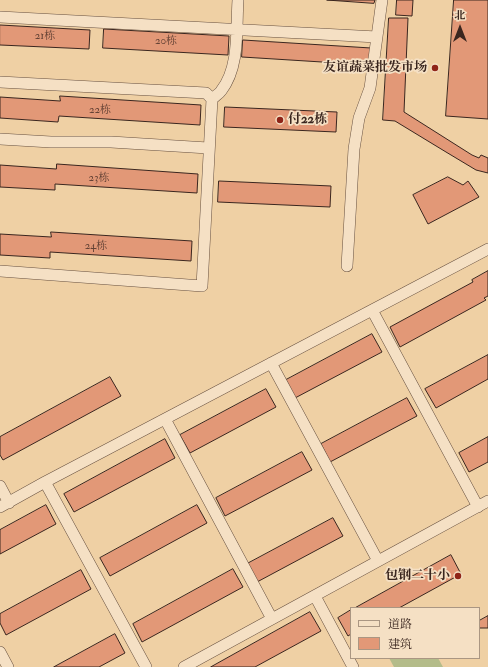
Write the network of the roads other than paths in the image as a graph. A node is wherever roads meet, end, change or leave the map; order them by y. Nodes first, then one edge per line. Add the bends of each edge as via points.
1 (238, 0) edge
2 (382, 0) edge
3 (0, 17) edge
4 (236, 30) junction
5 (377, 37) junction
6 (0, 82) edge
7 (212, 99) junction
8 (0, 139) edge
9 (208, 148) junction
10 (488, 249) edge
11 (347, 266) dead end
12 (0, 271) edge
13 (372, 310) junction
14 (271, 363) junction
15 (165, 419) junction
16 (45, 482) junction
17 (0, 486) edge
18 (488, 501) edge
19 (5, 505) edge
20 (478, 507) junction
21 (378, 561) junction
22 (315, 596) junction
23 (272, 619) junction
24 (0, 652) edge
25 (8, 667) edge
26 (146, 667) edge
27 (184, 667) edge
28 (353, 667) edge

1 - 4 street
2 - 5 street
3 - 4 street
4 - 5 street
4 - 7 street via 230,77 221,92
5 - 11 street via 370,88 359,118 354,149
6 - 7 street via 206,93
7 - 9 street
8 - 9 street
9 - 12 street via 202,286
10 - 13 street
13 - 14 street
13 - 20 street
14 - 15 street
14 - 21 street
15 - 16 street
15 - 23 street
16 - 19 street
16 - 26 street
17 - 19 street
18 - 20 street
20 - 21 street
21 - 22 street
22 - 23 street
22 - 28 street
23 - 27 street
24 - 25 street

